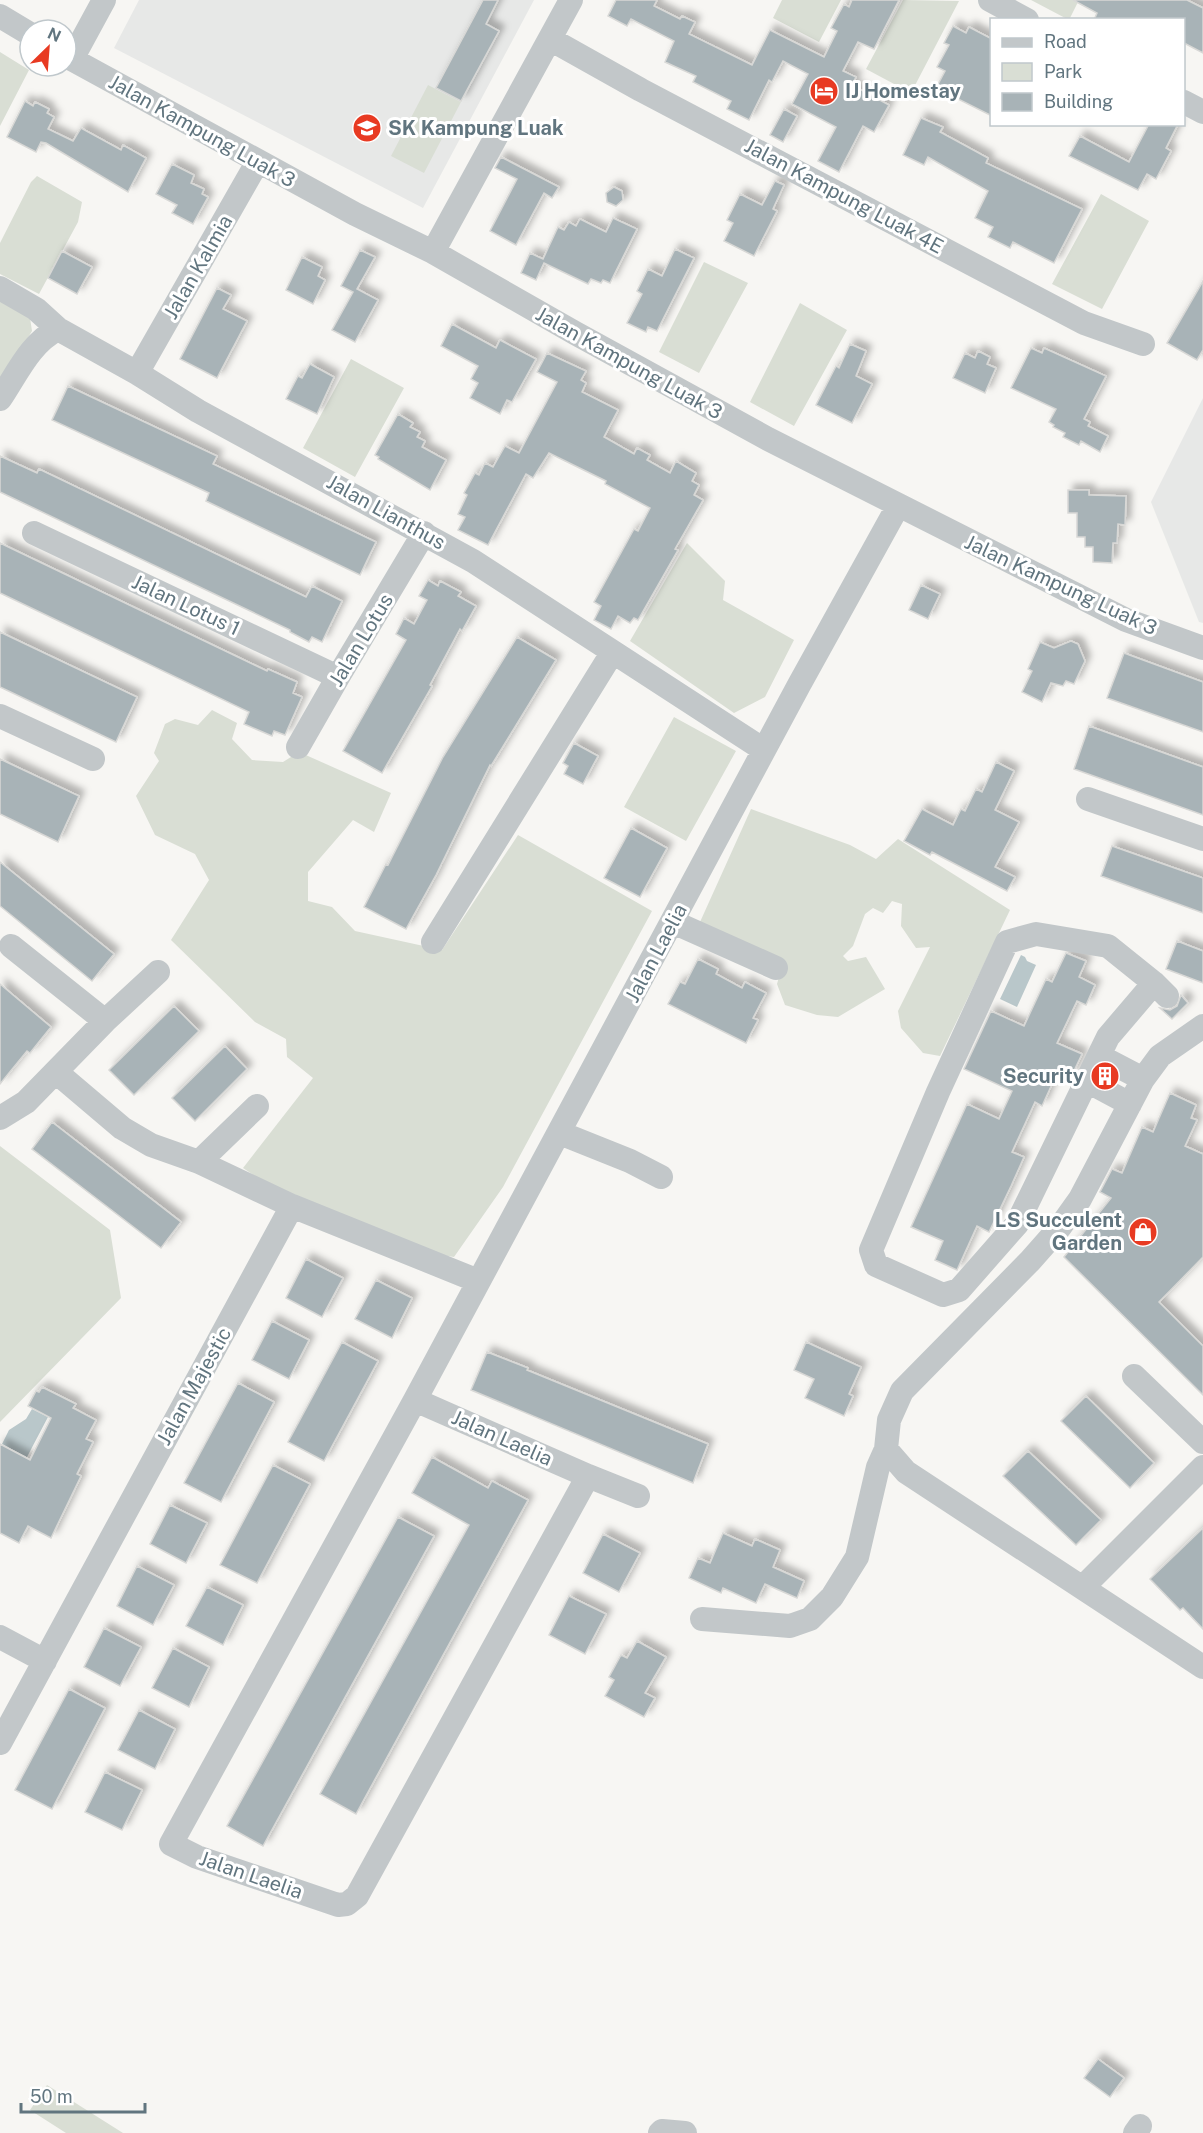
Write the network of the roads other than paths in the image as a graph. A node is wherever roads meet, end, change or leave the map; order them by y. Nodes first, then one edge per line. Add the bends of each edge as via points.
1 (104, 0) edge
2 (571, 0) edge
3 (990, 0) edge
4 (0, 15) edge
5 (1023, 18) edge
6 (18, 26) edge
7 (550, 39) junction
8 (78, 43) edge
9 (78, 63) edge
10 (1185, 103) edge
11 (1203, 112) edge
12 (258, 161) junction
13 (433, 252) junction
14 (0, 288) edge
15 (58, 329) junction
16 (1143, 344) dead end
17 (137, 373) junction
18 (0, 399) edge
19 (898, 506) junction
20 (34, 532) dead end
21 (424, 533) junction
22 (1203, 648) edge
23 (612, 653) junction
24 (338, 677) junction
25 (0, 716) edge
26 (298, 747) dead end
27 (764, 750) junction
28 (93, 759) dead end
29 (1088, 799) dead end
30 (1203, 838) edge
31 (673, 922) junction
32 (433, 942) dead end
33 (11, 946) dead end
34 (776, 968) dead end
35 (158, 972) dead end
36 (105, 1021) junction
37 (1203, 1026) edge
38 (1099, 1056) junction
39 (56, 1072) junction
40 (1143, 1078) junction
41 (1087, 1081) junction
42 (1130, 1104) junction
43 (257, 1106) dead end
44 (0, 1118) edge
45 (560, 1133) junction
46 (199, 1162) junction
47 (661, 1177) dead end
48 (292, 1206) junction
49 (478, 1281) junction
50 (1134, 1376) dead end
51 (415, 1400) junction
52 (1203, 1442) edge
53 (886, 1449) junction
54 (1203, 1467) edge
55 (588, 1476) junction
56 (638, 1496) dead end
57 (1083, 1587) junction
58 (702, 1619) dead end
59 (0, 1637) edge
60 (45, 1661) junction
61 (1203, 1667) edge
62 (0, 1743) edge
63 (660, 2133) edge
64 (685, 2133) edge

1 - 8 street
2 - 7 street
3 - 5 street
4 - 6 street
7 - 13 street
7 - 16 street, Jalan Kampung Luak 4E via 1084,323
9 - 12 street, Jalan Kampung Luak 3
10 - 11 street
12 - 13 street, Jalan Kampung Luak 3
12 - 17 street, Jalan Kalmia
13 - 19 street, Jalan Kampung Luak 3 via 644,372
14 - 15 street, Jalan Lianthus via 36,309
15 - 17 street, Jalan Lianthus
15 - 18 street via 37,343
17 - 21 street, Jalan Lianthus via 198,411
19 - 22 street, Jalan Kampung Luak 3 via 1126,620
19 - 27 street, Jalan Laelia
20 - 24 street, Jalan Lotus 1
21 - 23 street, Jalan Lianthus
21 - 24 street, Jalan Lotus
23 - 27 street, Jalan Lianthus
23 - 32 street
24 - 26 street, Jalan Lotus
25 - 28 street
27 - 31 street, Jalan Laelia
29 - 30 street
31 - 34 street
31 - 45 street, Jalan Laelia
33 - 36 street
35 - 36 street
36 - 39 street
37 - 40 street via 1160,1056
38 - 40 street
38 - 41 street
38 - 41 street via 1108,1037 1160,989 1108,946 1036,934 1007,942 871,1250 876,1265 943,1295 959,1290 1017,1224
39 - 44 street via 26,1102
39 - 46 street via 122,1128 151,1145
40 - 42 street
41 - 42 street
42 - 53 street via 1080,1199 1060,1227 902,1391 889,1420
43 - 46 street
45 - 47 street
45 - 49 street, Jalan Laelia
46 - 48 street
48 - 49 street
48 - 60 street, Jalan Majestic
49 - 51 street, Jalan Laelia
50 - 52 street
51 - 55 street, Jalan Laelia
51 - 55 street, Jalan Laelia via 171,1844 197,1857 338,1905 357,1896
53 - 57 street via 906,1472
53 - 58 street via 878,1467 857,1557 832,1596 810,1619 790,1626
54 - 57 street
55 - 56 street, Jalan Laelia
57 - 61 street
59 - 60 street
60 - 62 street, Jalan Majestic
63 - 64 street

